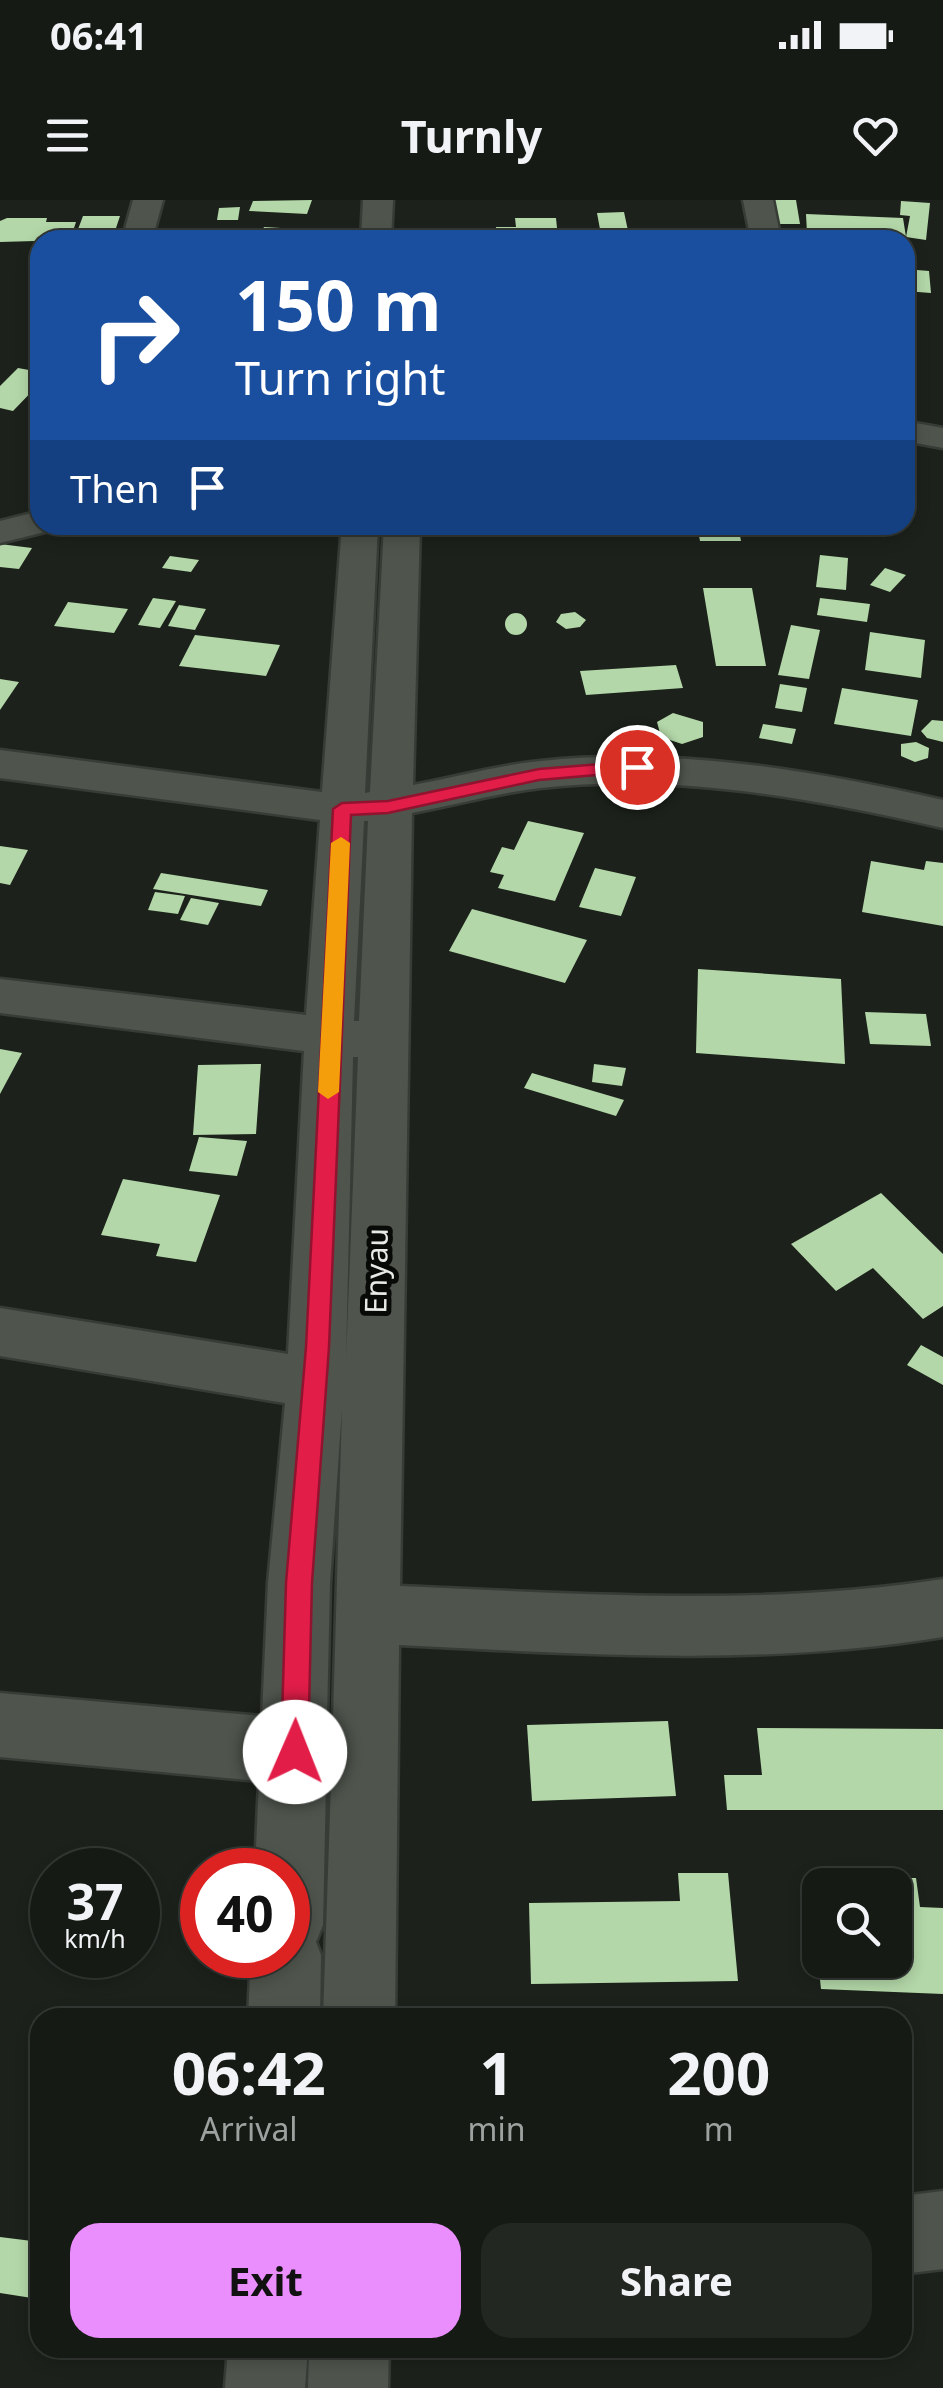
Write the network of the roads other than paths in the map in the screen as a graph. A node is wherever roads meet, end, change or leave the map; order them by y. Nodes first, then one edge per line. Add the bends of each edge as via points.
1 (148, 200) edge
2 (378, 200) edge
3 (758, 200) edge
4 (140, 230) edge
5 (376, 230) edge
6 (764, 230) edge
7 (915, 432) edge
8 (943, 438) edge
9 (30, 524) edge
10 (0, 532) edge
11 (360, 535) edge
12 (401, 535) edge
13 (0, 764) edge
14 (365, 808) junction
15 (943, 814) edge
16 (0, 996) edge
17 (329, 1036) junction
18 (384, 1042) junction
19 (0, 1332) edge
20 (315, 1383) junction
21 (374, 1384) junction
22 (943, 1608) edge
23 (365, 1614) junction
24 (0, 1725) edge
25 (365, 1750) junction
26 (295, 1752) junction
27 (291, 1848) edge
28 (285, 1978) edge
29 (284, 2008) edge
30 (359, 2008) edge
31 (943, 2230) edge
32 (912, 2233) edge
33 (267, 2358) edge
34 (350, 2358) edge
35 (265, 2388) edge
36 (348, 2388) edge

1 - 4 street
2 - 5 street
3 - 6 street
7 - 8 street
9 - 10 street
11 - 14 street, Enyau
12 - 14 street, Enyau
13 - 14 street
14 - 15 street via 539,774 637,767 852,792
14 - 17 street, Enyau
14 - 18 street, Enyau
16 - 17 street
17 - 18 street
17 - 20 street, Enyau
18 - 21 street, Enyau
19 - 20 street
20 - 21 street
20 - 26 street, Enyau via 299,1583
21 - 23 street, Enyau
22 - 23 street via 882,1620 714,1626
23 - 25 street, Enyau
24 - 26 street
25 - 26 street
25 - 30 street, Enyau
26 - 27 street, Enyau
28 - 29 street
31 - 32 street
33 - 35 street
34 - 36 street

